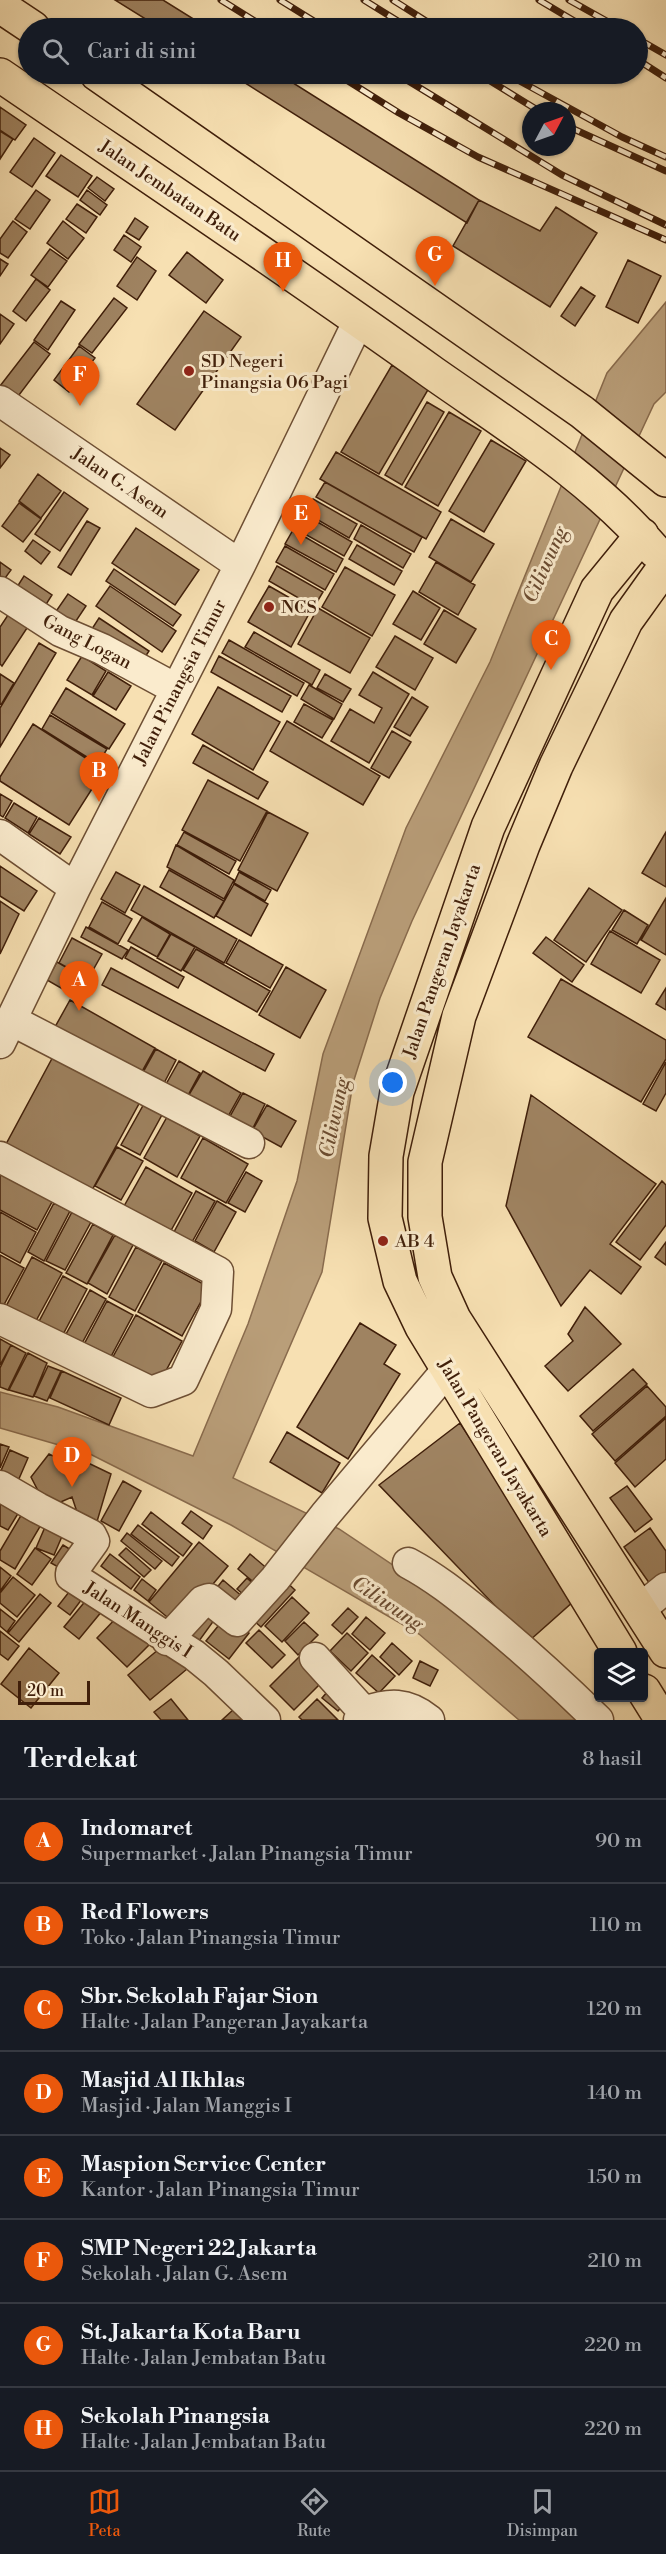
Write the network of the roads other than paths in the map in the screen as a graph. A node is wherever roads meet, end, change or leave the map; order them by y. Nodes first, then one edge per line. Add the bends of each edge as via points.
1 (0, 6) edge
2 (18, 18) edge
3 (0, 75) edge
4 (111, 84) edge
5 (359, 320) junction
6 (0, 401) edge
7 (661, 476) edge
8 (642, 536) junction
9 (666, 565) edge
10 (240, 566) junction
11 (0, 592) edge
12 (176, 689) junction
13 (488, 827) junction
14 (0, 835) edge
15 (523, 845) junction
16 (75, 888) junction
17 (5, 1031) edge
18 (249, 1143) dead end
19 (0, 1157) edge
20 (0, 1318) edge
21 (448, 1369) junction
22 (0, 1486) edge
23 (408, 1563) dead end
24 (666, 1588) edge
25 (639, 1610) junction
26 (167, 1640) junction
27 (617, 1648) edge
28 (666, 1651) edge
29 (315, 1658) dead end
30 (648, 1697) edge
31 (362, 1716) edge
32 (266, 1720) edge
33 (429, 1720) edge
34 (598, 1720) edge
35 (662, 1720) edge

1 - 2 main road
3 - 5 main road, Jalan Jembatan Batu
4 - 7 main road via 582,412
5 - 8 main road, Jalan Jembatan Batu via 546,453
5 - 10 street, Jalan Pinangsia Timur
6 - 10 street, Jalan G. Asem
8 - 9 main road, Jalan Jembatan Batu
8 - 13 main road, Jalan Pangeran Jayakarta via 597,590
9 - 15 main road, Jalan Pangeran Jayakarta via 626,621 556,766
10 - 12 street, Jalan Pinangsia Timur
11 - 12 street, Gang Logan via 60,631
12 - 16 street, Jalan Pinangsia Timur
13 - 15 main road
13 - 21 main road, Jalan Pangeran Jayakarta via 397,1092 386,1156 385,1218 400,1281
14 - 16 street
15 - 25 main road, Jalan Pangeran Jayakarta via 459,1016 425,1162 424,1217 435,1277 454,1318
16 - 17 street, Jalan Pinangsia Timur
17 - 18 street
19 - 20 street via 218,1272 216,1309 183,1380 151,1392
21 - 26 street via 237,1621 209,1599
21 - 27 main road, Jalan Pangeran Jayakarta
22 - 26 street, Jalan Manggis I via 92,1535 94,1541 71,1576
23 - 34 street via 436,1578 524,1650
24 - 25 street
25 - 28 main road, Jalan Pangeran Jayakarta
26 - 32 street, Jalan Manggis I via 194,1655
29 - 31 street
30 - 35 main road
31 - 33 street via 386,1704 399,1705

